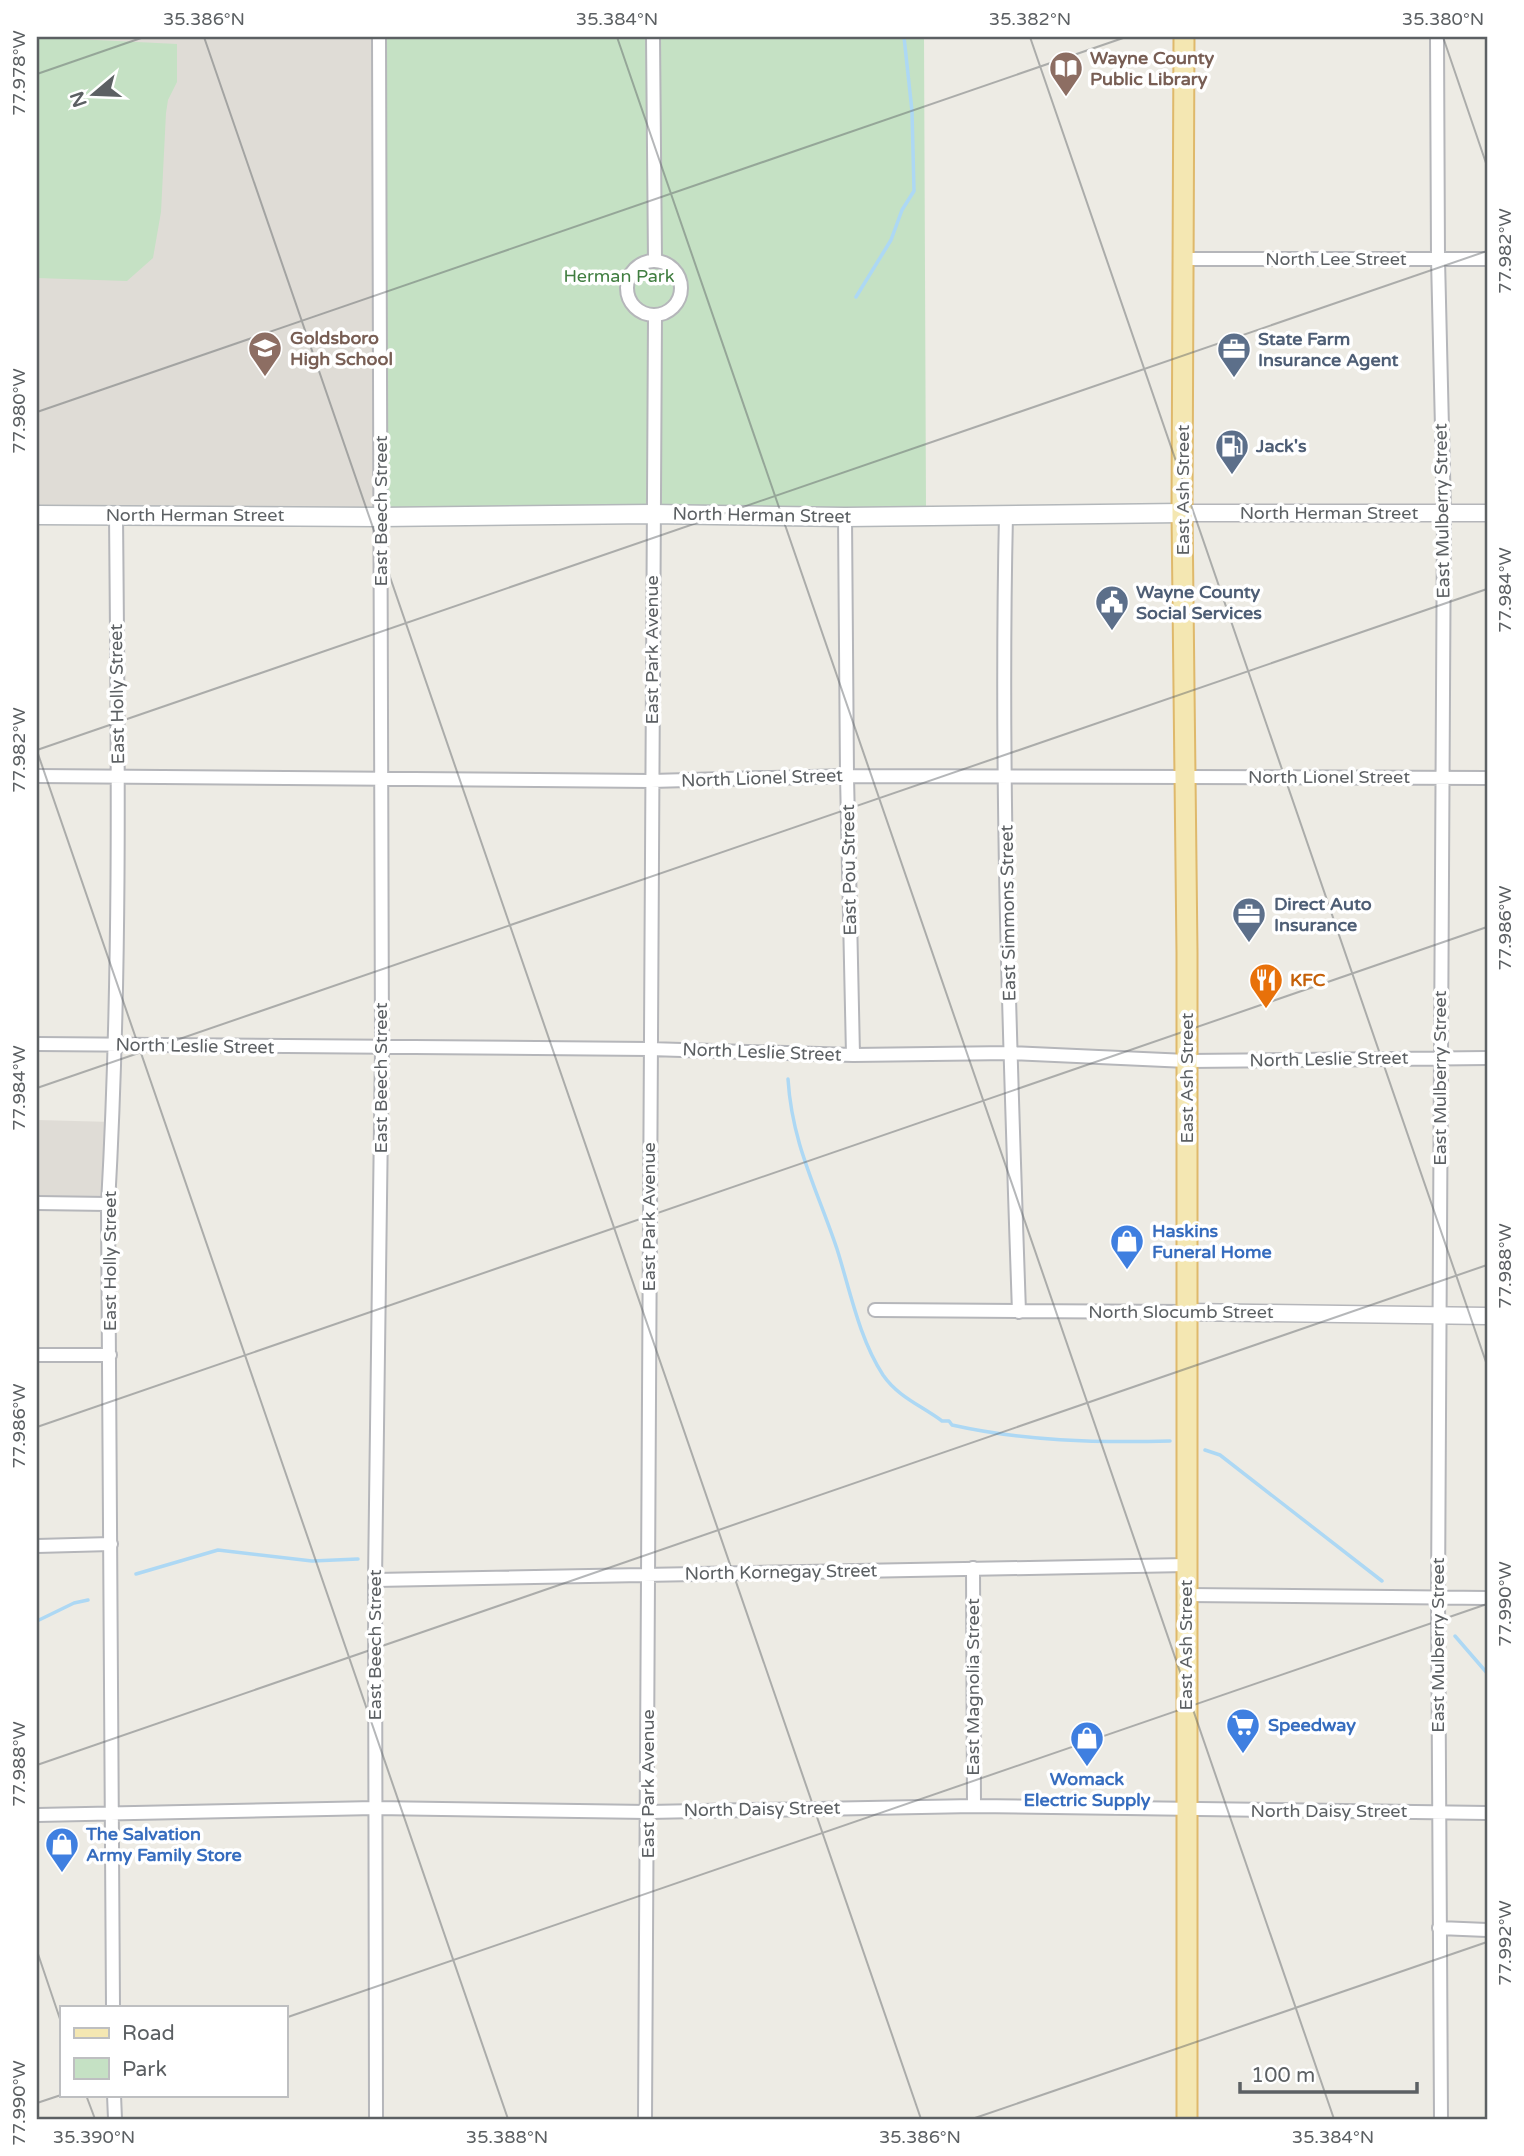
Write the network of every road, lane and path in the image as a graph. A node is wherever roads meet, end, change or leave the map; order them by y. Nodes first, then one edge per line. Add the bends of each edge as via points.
1 (379, 37) edge
2 (653, 37) edge
3 (1184, 37) edge
4 (1437, 37) edge
5 (1184, 259) junction
6 (1438, 259) junction
7 (1487, 259) edge
8 (655, 261) junction
9 (655, 316) junction
10 (1182, 513) junction
11 (1444, 513) junction
12 (1487, 513) edge
13 (652, 514) junction
14 (1006, 514) junction
15 (37, 515) edge
16 (116, 515) junction
17 (380, 517) junction
18 (845, 517) junction
19 (37, 776) edge
20 (118, 776) junction
21 (847, 776) junction
22 (1005, 776) junction
23 (1186, 776) junction
24 (1444, 778) junction
25 (1487, 778) edge
26 (382, 779) junction
27 (651, 781) junction
28 (37, 1044) edge
29 (114, 1045) junction
30 (382, 1048) junction
31 (649, 1049) junction
32 (1010, 1053) junction
33 (853, 1055) junction
34 (1439, 1057) junction
35 (1487, 1058) edge
36 (1187, 1061) junction
37 (37, 1203) edge
38 (108, 1204) junction
39 (875, 1310) dead end
40 (1019, 1312) junction
41 (1186, 1312) junction
42 (1440, 1314) junction
43 (1487, 1316) edge
44 (37, 1355) edge
45 (110, 1355) junction
46 (111, 1544) junction
47 (37, 1546) edge
48 (1186, 1565) junction
49 (973, 1568) junction
50 (648, 1575) junction
51 (375, 1580) junction
52 (1186, 1595) junction
53 (1438, 1597) junction
54 (1487, 1598) edge
55 (974, 1805) junction
56 (375, 1808) junction
57 (1186, 1810) junction
58 (1438, 1811) junction
59 (648, 1812) junction
60 (1487, 1813) edge
61 (111, 1814) junction
62 (37, 1815) edge
63 (1438, 1928) junction
64 (1487, 1930) edge
65 (113, 2006) edge
66 (114, 2096) edge
67 (115, 2119) edge
68 (376, 2119) edge
69 (645, 2119) edge
70 (1187, 2119) edge
71 (1441, 2119) edge

1 - 17 street, East Beech Street
2 - 8 street
3 - 5 main road, East Ash Street
4 - 6 street, East Mulberry Street
5 - 6 street, North Lee Street
5 - 10 main road, East Ash Street
6 - 7 street, North Lee Street
6 - 11 street, East Mulberry Street
8 - 9 street via 673,269 680,289 671,309
8 - 9 street via 637,267 627,286 634,306
9 - 13 street, East Park Avenue
10 - 11 street, North Herman Street
10 - 14 main road, North Herman Street
10 - 23 main road, East Ash Street
11 - 12 street, North Herman Street
11 - 24 street, East Mulberry Street
13 - 17 main road, North Herman Street
13 - 18 main road, North Herman Street
13 - 27 street, East Park Avenue
14 - 18 main road, North Herman Street
14 - 22 street, East Simmons Street
15 - 16 main road, North Herman Street
16 - 17 main road, North Herman Street
16 - 20 street, East Holly Street
17 - 26 street, East Beech Street
18 - 21 street, East Pou Street
19 - 20 street, North Lionel Street
20 - 26 street, North Lionel Street
20 - 29 street, East Holly Street
21 - 22 street, North Lionel Street
21 - 27 street, North Lionel Street
21 - 33 street, East Pou Street
22 - 23 street, North Lionel Street
22 - 32 street, East Simmons Street
23 - 24 street, North Lionel Street
23 - 36 main road, East Ash Street
24 - 25 street, North Lionel Street
24 - 34 street, East Mulberry Street
26 - 27 street, North Lionel Street
26 - 30 street, East Beech Street
27 - 31 street, East Park Avenue
28 - 29 street, North Leslie Street
29 - 30 street, North Leslie Street
29 - 38 street, East Holly Street
30 - 31 street, North Leslie Street
30 - 51 street, East Beech Street
31 - 33 street, North Leslie Street
31 - 50 street, East Park Avenue
32 - 33 street, North Leslie Street
32 - 36 street, North Leslie Street
32 - 40 street, East Simmons Street
34 - 35 street, North Leslie Street
34 - 36 street, North Leslie Street
34 - 42 street, East Mulberry Street
36 - 41 main road, East Ash Street
37 - 38 street
38 - 45 street, East Holly Street
39 - 40 street, North Slocumb Street
40 - 41 street, North Slocumb Street
41 - 42 street, North Slocumb Street
41 - 48 main road, East Ash Street
42 - 43 street, North Slocumb Street
42 - 53 street, East Mulberry Street
44 - 45 street
45 - 46 street, East Holly Street
46 - 47 street
46 - 61 street, East Holly Street
48 - 49 street, North Kornegay Street
48 - 52 main road, East Ash Street
49 - 50 street, North Kornegay Street
49 - 55 street, East Magnolia Street
50 - 51 street, North Kornegay Street
50 - 59 street, East Park Avenue
51 - 56 street, East Beech Street
52 - 53 street
52 - 57 main road, East Ash Street
53 - 54 street
53 - 58 street, East Mulberry Street
55 - 57 street, North Daisy Street
55 - 59 street, North Daisy Street
56 - 59 street, North Daisy Street
56 - 61 street, North Daisy Street
56 - 68 street, East Beech Street
57 - 58 street, North Daisy Street
57 - 70 main road, East Ash Street
58 - 60 street, North Daisy Street
58 - 63 street, East Mulberry Street
59 - 69 street, East Park Avenue
61 - 62 street, North Daisy Street
61 - 65 street, East Holly Street
63 - 64 street
63 - 71 street, East Mulberry Street
66 - 67 street

